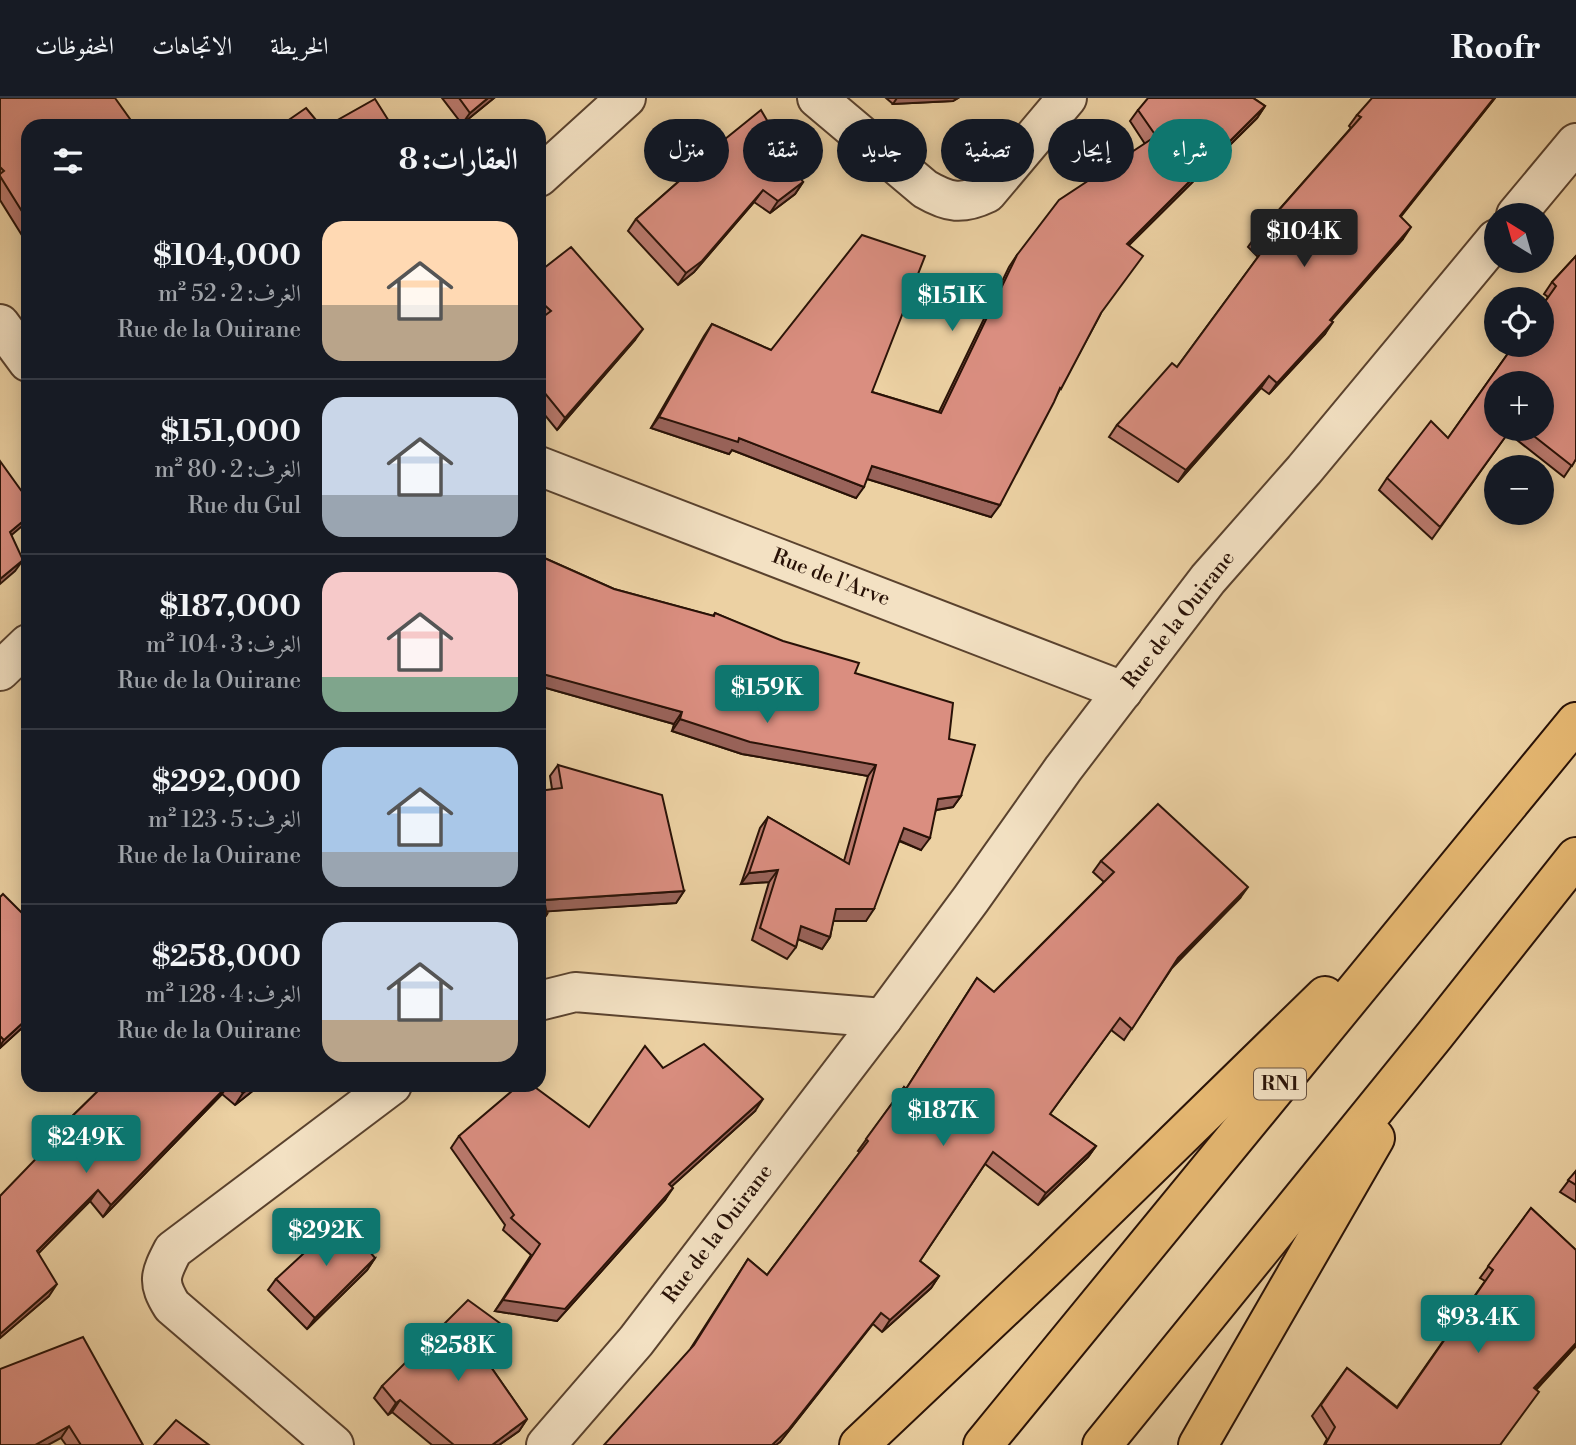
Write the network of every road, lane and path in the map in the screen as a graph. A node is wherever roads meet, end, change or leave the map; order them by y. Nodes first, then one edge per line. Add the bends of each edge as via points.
1 (626, 98) edge
2 (817, 98) edge
3 (1067, 98) edge
4 (1576, 143) edge
5 (546, 171) edge
6 (1526, 203) edge
7 (1484, 253) edge
8 (0, 324) edge
9 (21, 352) edge
10 (546, 469) edge
11 (21, 651) edge
12 (0, 671) edge
13 (1122, 691) junction
14 (1576, 722) edge
15 (1576, 857) edge
16 (1464, 860) junction
17 (546, 999) edge
18 (883, 1018) junction
19 (1434, 1036) junction
20 (383, 1092) edge
21 (334, 1445) edge
22 (546, 1445) edge
23 (859, 1445) edge
24 (983, 1445) edge
25 (1102, 1445) edge
26 (1198, 1445) edge

1 - 5 street
2 - 3 street via 925,190 957,202 988,192
4 - 6 street
7 - 13 street, Rue de la Ouirane via 1208,579
8 - 9 street
10 - 13 street, Rue de l'Arve
11 - 12 street
13 - 18 street, Rue de la Ouirane
14 - 16 highway, RN1
15 - 19 highway
16 - 23 highway
16 - 24 highway, RN1
17 - 18 street via 575,992
18 - 22 street, Rue de la Ouirane via 636,1341
19 - 25 highway
19 - 26 highway
20 - 21 street via 173,1250 160,1280 172,1306

